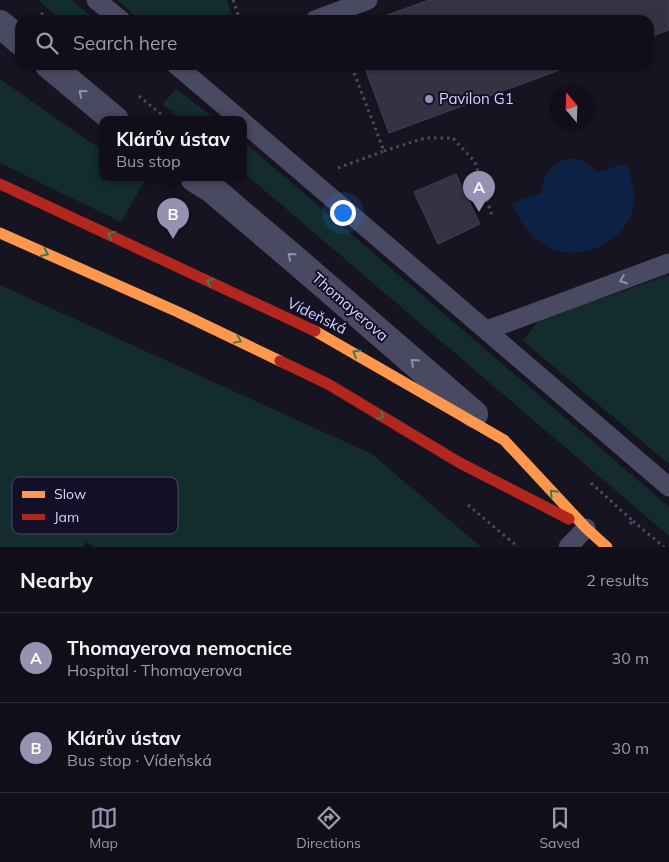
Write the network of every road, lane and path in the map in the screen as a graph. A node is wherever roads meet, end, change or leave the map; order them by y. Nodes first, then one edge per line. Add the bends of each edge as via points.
1 (96, 0) edge
2 (233, 0) edge
3 (368, 0) edge
4 (115, 15) edge
5 (238, 15) edge
6 (328, 15) edge
7 (0, 24) edge
8 (15, 37) edge
9 (55, 70) edge
10 (188, 70) edge
11 (353, 70) edge
12 (110, 116) edge
13 (237, 116) edge
14 (247, 125) edge
15 (384, 150) junction
16 (309, 179) junction
17 (198, 181) edge
18 (0, 184) edge
19 (492, 216) dead end
20 (0, 233) edge
21 (669, 263) edge
22 (487, 330) junction
23 (504, 440) junction
24 (669, 488) edge
25 (633, 520) dead end
26 (586, 528) junction
27 (568, 547) edge
28 (607, 547) edge
29 (664, 547) edge

1 - 4 lane
2 - 5 path
3 - 6 lane
7 - 8 street
12 -> 9 street
10 - 13 lane
11 - 15 path
14 - 16 lane
15 - 16 path
15 - 19 path via 424,138 453,138 475,162
16 - 22 lane
23 -> 17 street, Thomayerova via 300,263
23 -> 18 main road, Vídeňská via 330,338
20 -> 26 main road, Vídeňská via 178,312 328,384 460,462
21 -> 22 lane
22 - 24 lane
26 -> 23 main road, Vídeňská
25 - 29 path
26 - 27 lane
26 - 28 main road, Vídeňská

